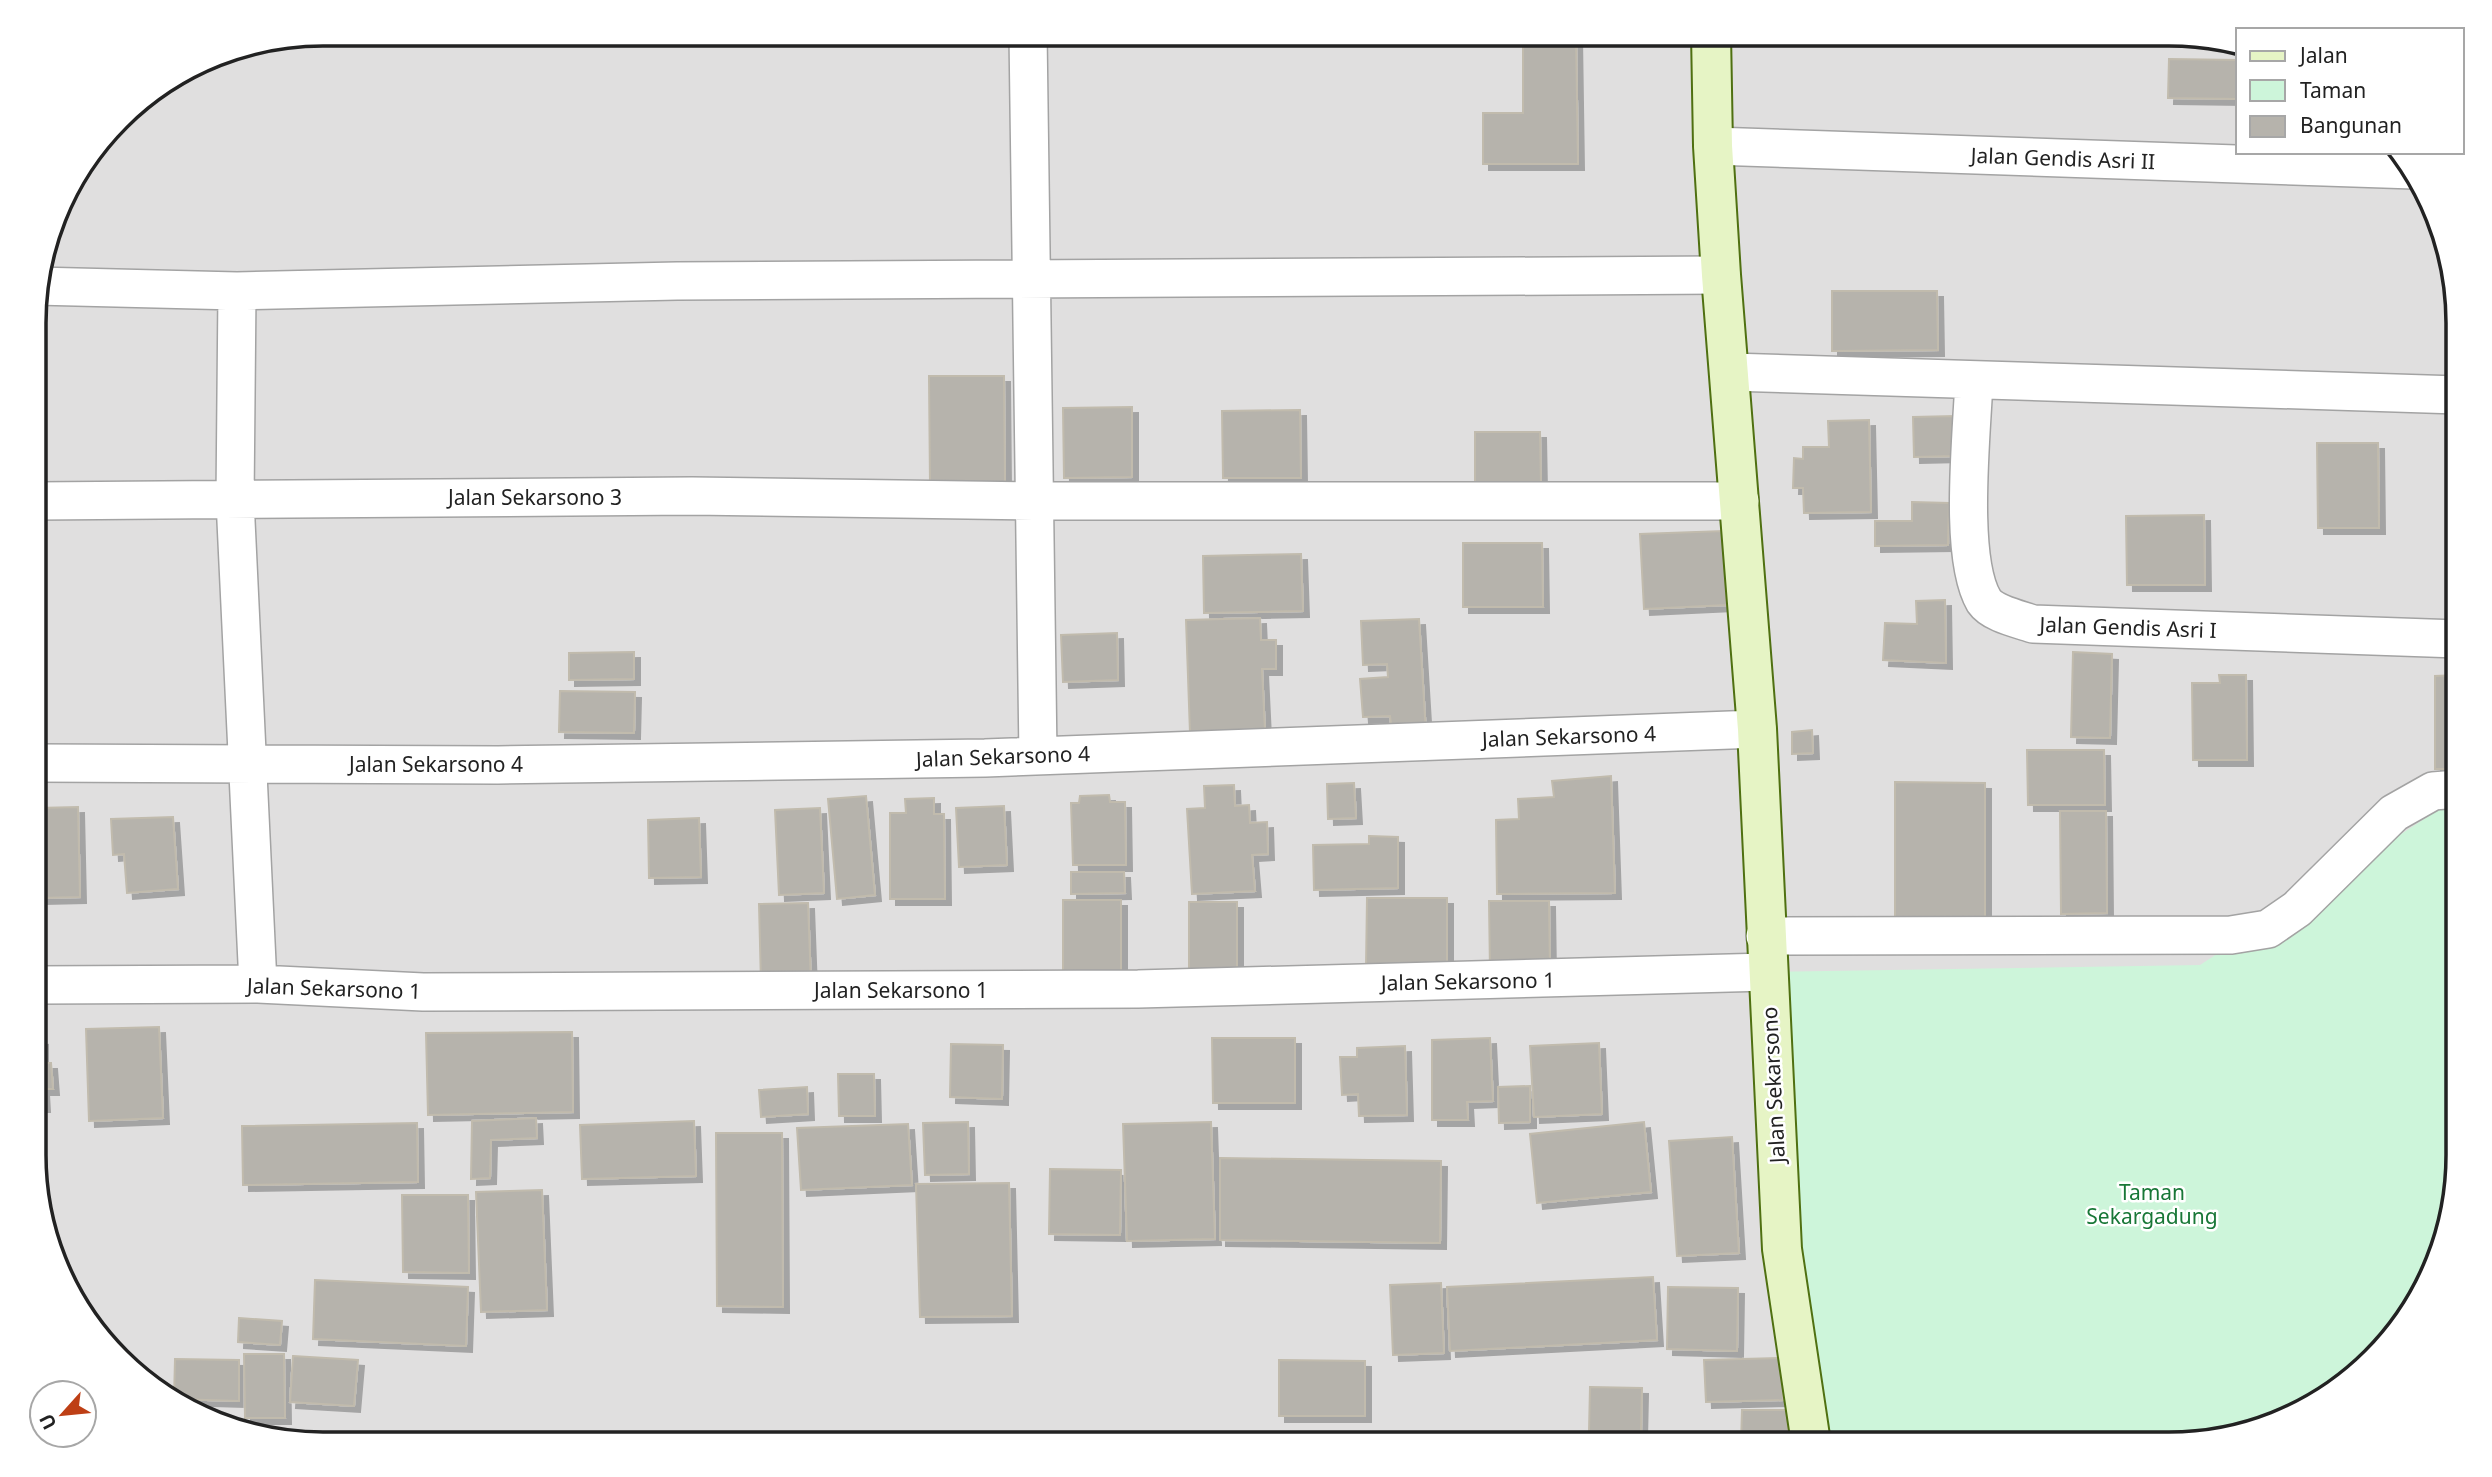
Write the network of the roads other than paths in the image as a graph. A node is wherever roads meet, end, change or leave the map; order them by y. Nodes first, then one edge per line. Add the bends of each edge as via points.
1 (1028, 46) edge
2 (1711, 46) edge
3 (1713, 146) junction
4 (2400, 170) edge
5 (1721, 275) junction
6 (1030, 281) junction
7 (48, 286) edge
8 (237, 290) junction
9 (1730, 372) junction
10 (1974, 380) junction
11 (2446, 395) edge
12 (235, 500) junction
13 (46, 501) edge
14 (1034, 501) junction
15 (1740, 501) junction
16 (2446, 639) edge
17 (1757, 729) junction
18 (1038, 756) junction
19 (46, 763) edge
20 (248, 764) junction
21 (2446, 790) edge
22 (1766, 954) junction
23 (258, 984) junction
24 (46, 985) edge
25 (1809, 1432) edge

1 - 6 street
2 - 3 street, Jalan Sekarsono
3 - 4 street, Jalan Gendis Asri II
3 - 5 street, Jalan Sekarsono
5 - 6 street
5 - 9 street, Jalan Sekarsono
6 - 8 street via 677,281
6 - 14 street
7 - 8 street
8 - 12 street
9 - 10 street
9 - 15 street, Jalan Sekarsono
10 - 11 street
10 - 16 street, Jalan Gendis Asri I via 1969,539 1985,603 2002,613 2033,624
12 - 13 street, Jalan Sekarsono 3
12 - 14 street, Jalan Sekarsono 3 via 692,496
12 - 20 street
14 - 15 street, Jalan Sekarsono 3
14 - 18 street
15 - 17 street, Jalan Sekarsono
17 - 18 street, Jalan Sekarsono 4
17 - 22 street, Jalan Sekarsono
18 - 20 street, Jalan Sekarsono 4 via 498,765
19 - 20 street, Jalan Sekarsono 4
20 - 23 street
21 - 22 street, Jalan Sekarsono 1 via 2432,791 2394,813 2297,909 2268,929 2231,935
22 - 23 street, Jalan Sekarsono 1 via 1138,989 424,992
22 - 25 street, Jalan Sekarsono via 1782,1249
23 - 24 street, Jalan Sekarsono 1

